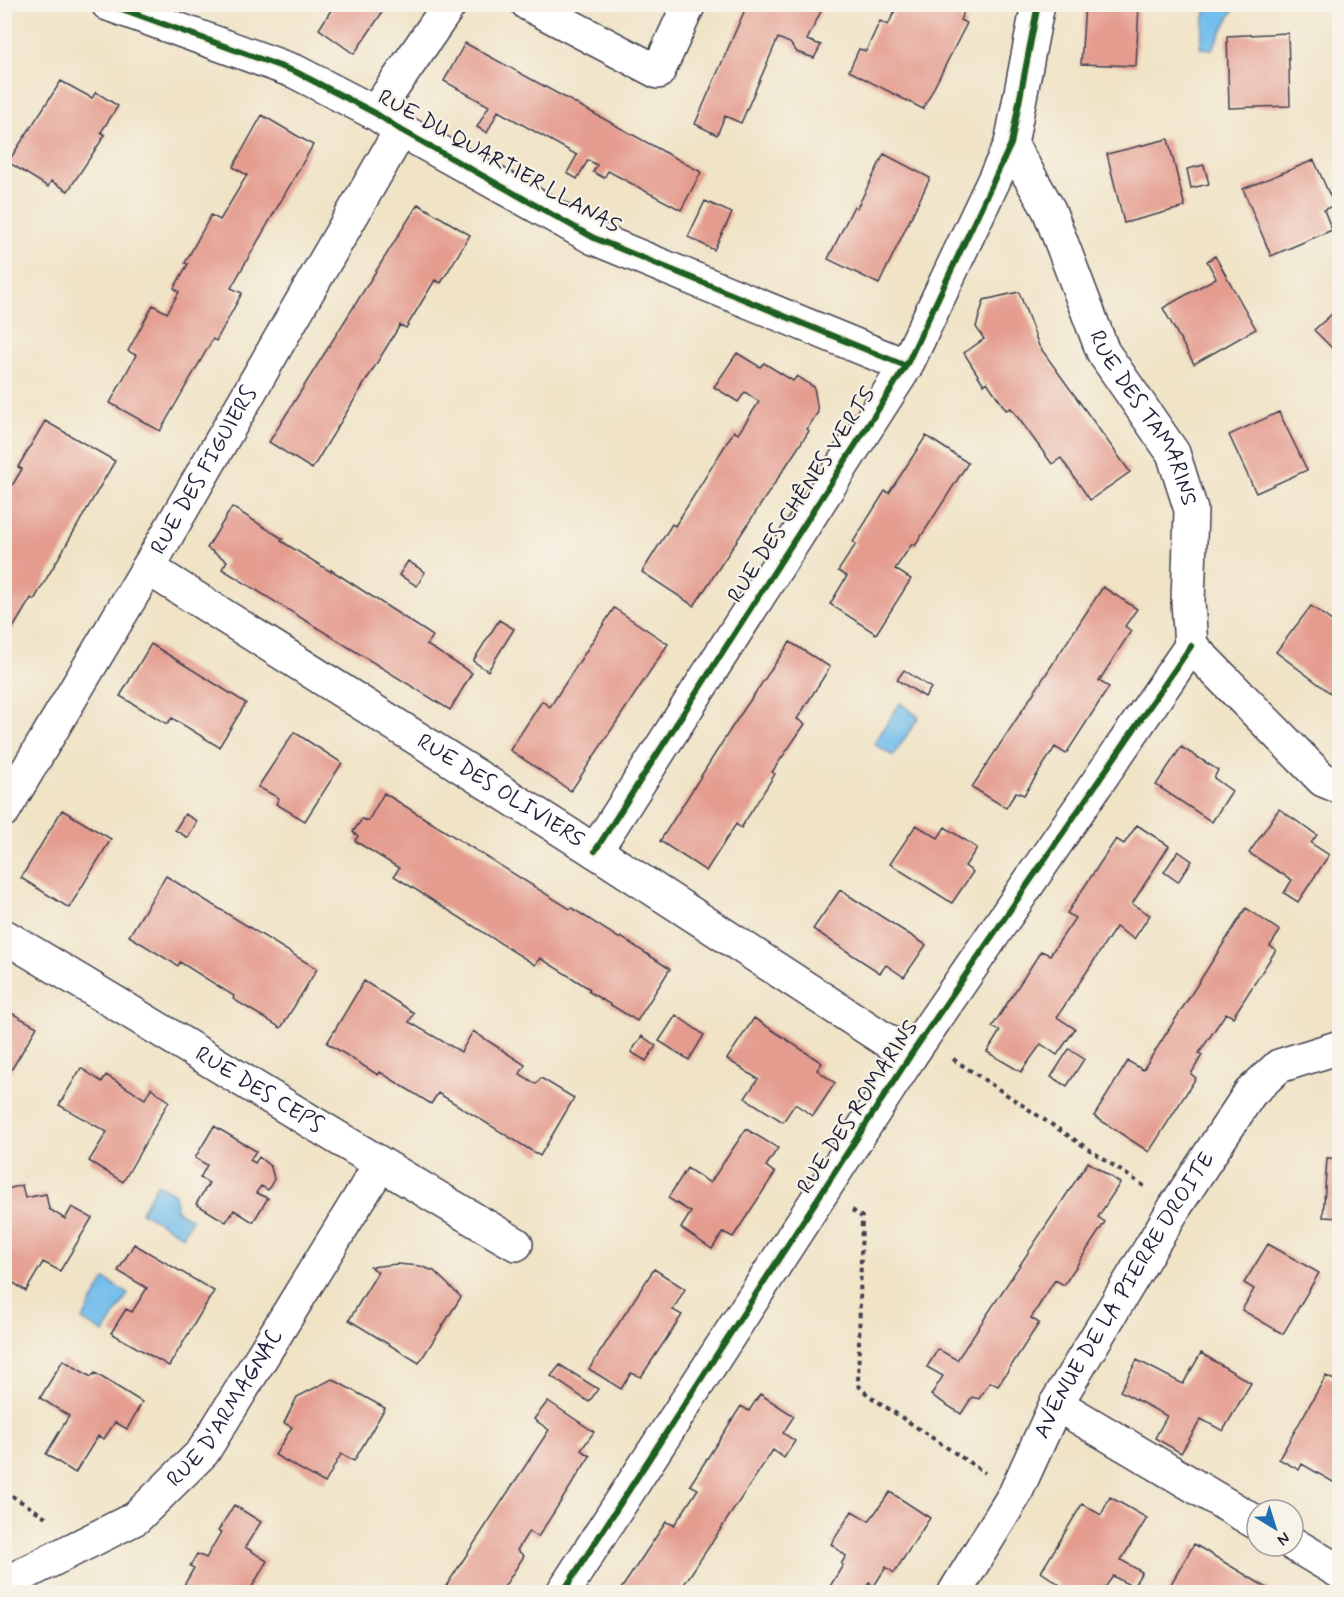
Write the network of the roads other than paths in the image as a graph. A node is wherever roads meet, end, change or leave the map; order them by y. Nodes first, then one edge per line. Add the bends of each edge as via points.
1 (108, 4) edge
2 (450, 4) edge
3 (528, 4) edge
4 (689, 4) edge
5 (1038, 4) edge
6 (388, 121) junction
7 (1011, 144) junction
8 (906, 366) junction
9 (148, 568) junction
10 (1191, 646) junction
11 (1340, 787) edge
12 (4, 810) edge
13 (595, 851) junction
14 (4, 936) edge
15 (1340, 1047) edge
16 (917, 1048) junction
17 (380, 1165) junction
18 (516, 1244) dead end
19 (1056, 1404) junction
20 (1245, 1516) edge
21 (1305, 1551) edge
22 (1340, 1572) edge
23 (4, 1584) edge
24 (563, 1593) edge
25 (955, 1593) edge

1 - 6 street, RUE DU QUARTIER LLANAS via 296,72
2 - 6 street, RUE DES FIGUIERS
3 - 4 street via 658,72
5 - 7 street
6 - 8 street, RUE DU QUARTIER LLANAS via 594,238
6 - 9 street, RUE DES FIGUIERS
7 - 8 street, RUE DES CHÊNES VERTS
7 - 10 street, RUE DES TAMARINS via 1049,210 1103,352 1173,453 1191,510
8 - 13 street, RUE DES CHÊNES VERTS
9 - 12 street, RUE DES FIGUIERS
9 - 13 street, RUE DES OLIVIERS
10 - 11 street via 1323,780
10 - 16 street, RUE DES ROMARINS
13 - 16 street, RUE DES OLIVIERS
14 - 17 street, RUE DES CEPS
15 - 19 street, AVENUE DE LA PIERRE DROITE via 1279,1066 1250,1093 1175,1207
16 - 24 street, RUE DES ROMARINS
17 - 18 street, RUE DES CEPS
17 - 23 street, RUE D'ARMAGNAC via 203,1452 136,1518
19 - 20 street
19 - 25 street, AVENUE DE LA PIERRE DROITE via 1015,1494
21 - 22 street

